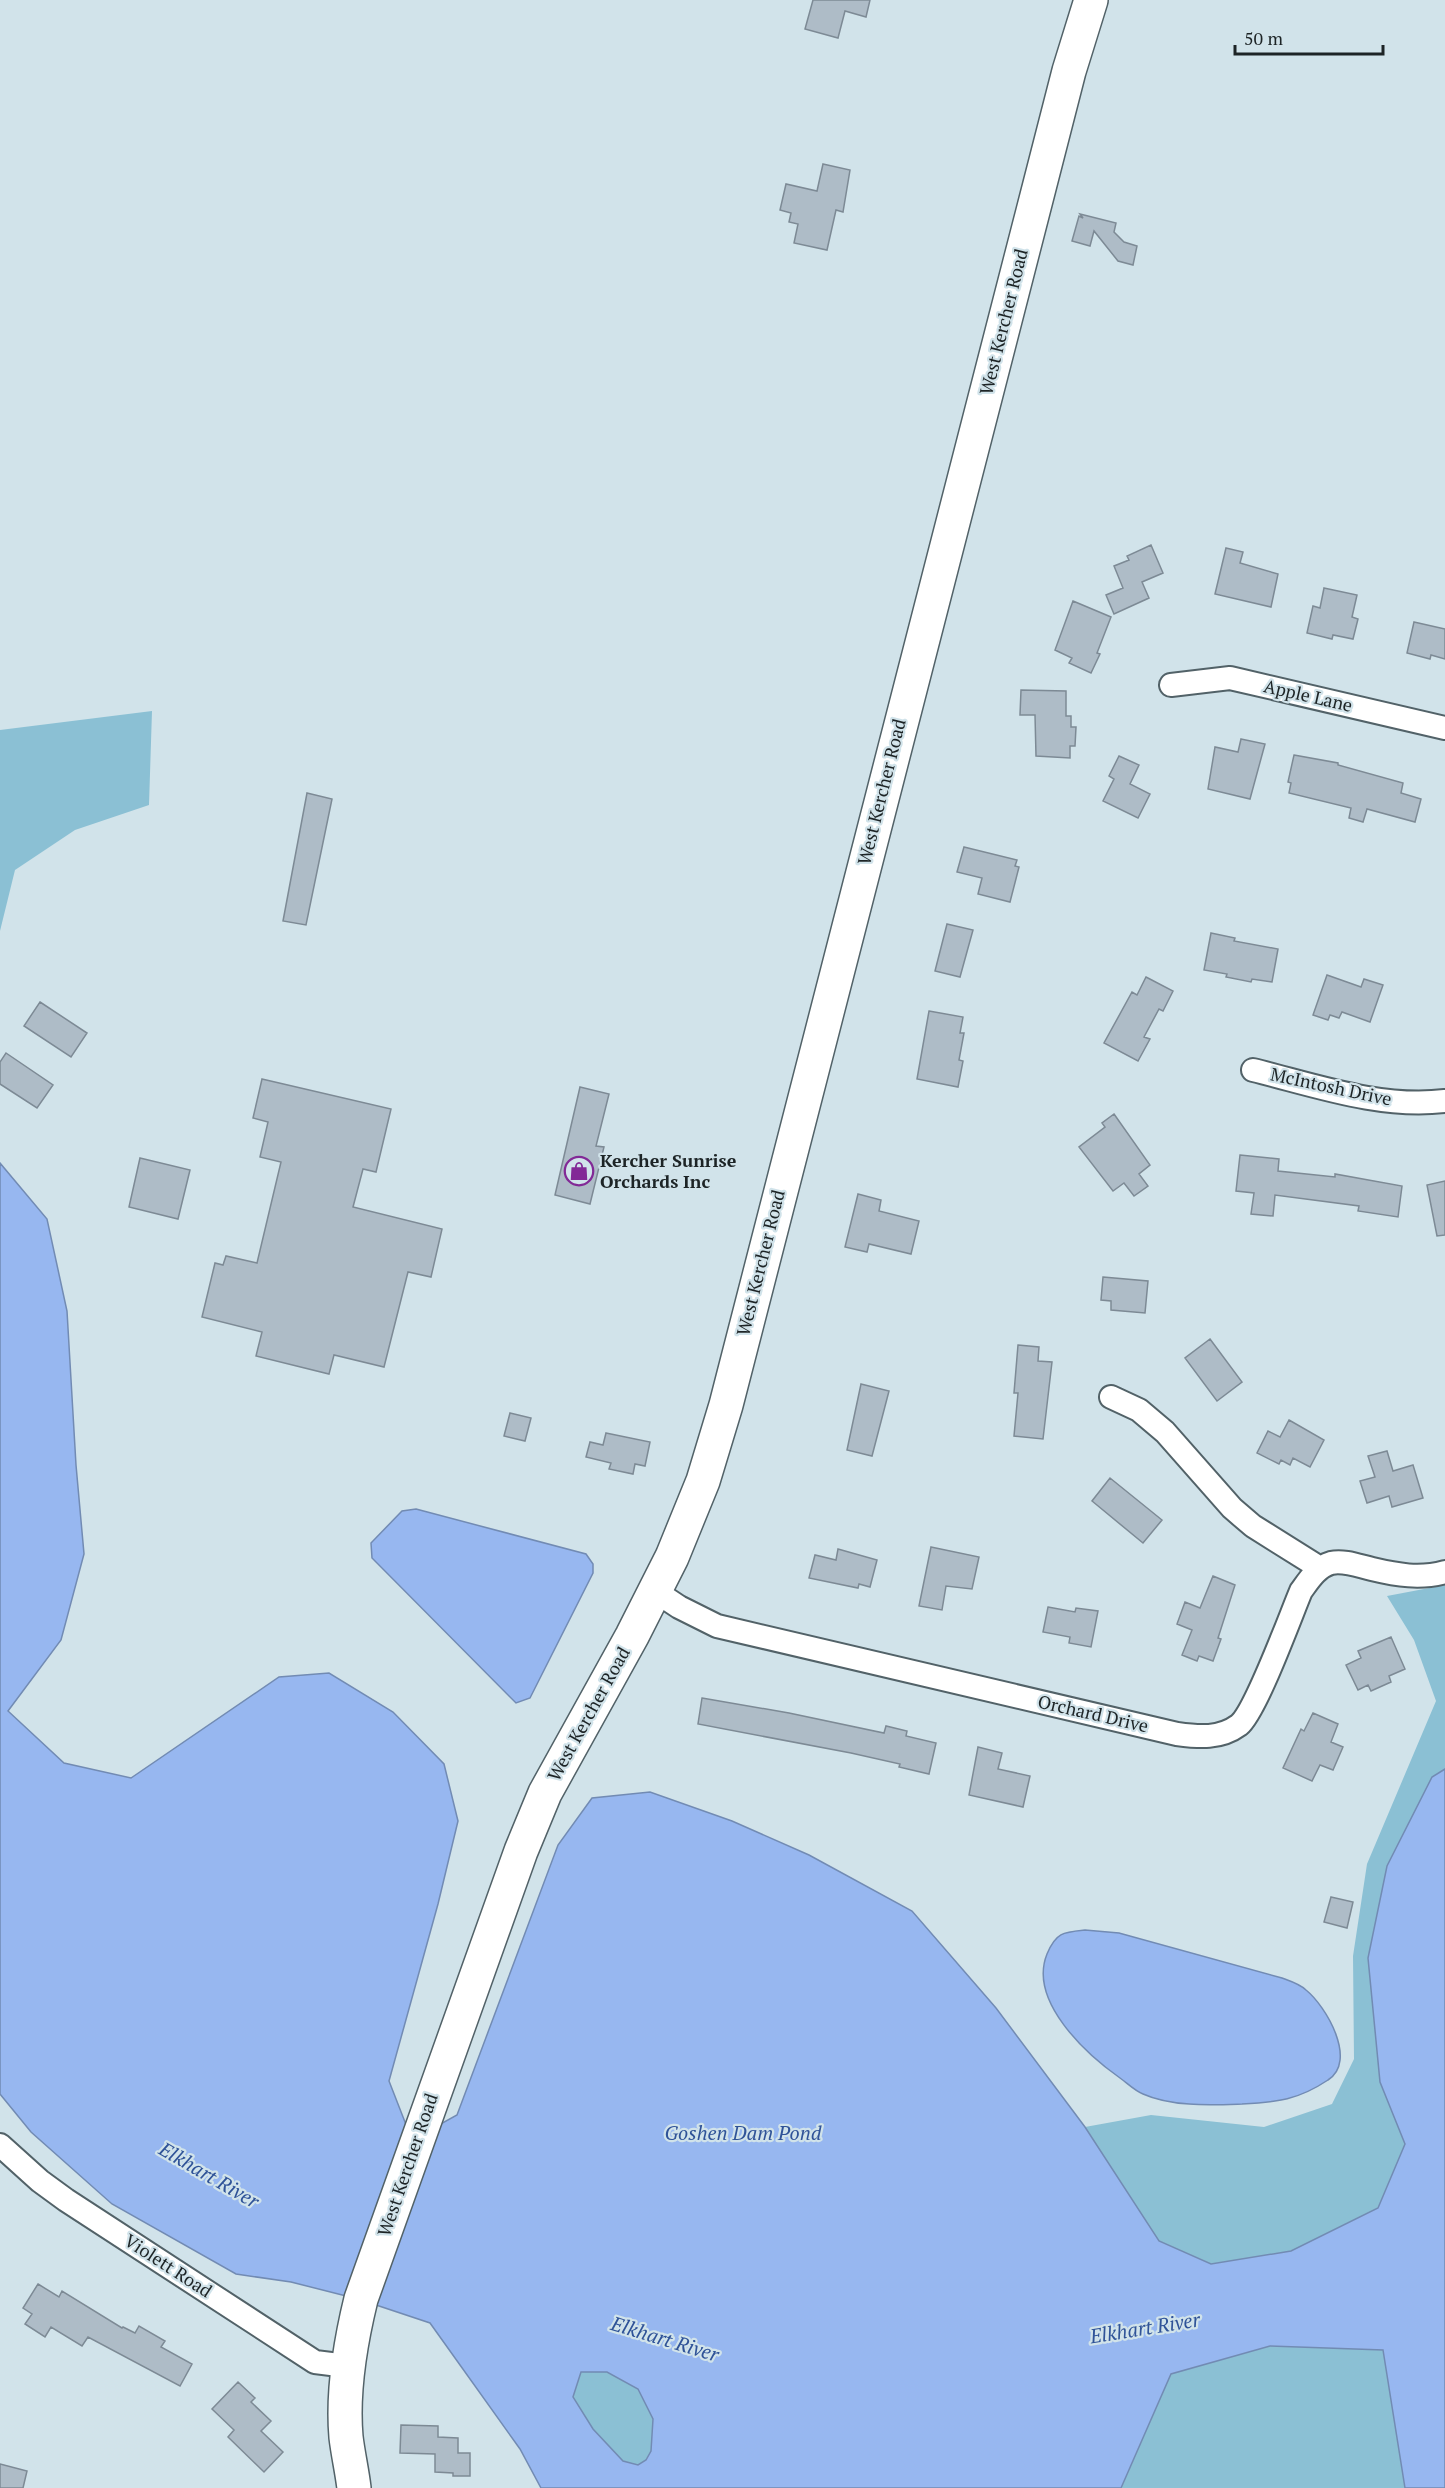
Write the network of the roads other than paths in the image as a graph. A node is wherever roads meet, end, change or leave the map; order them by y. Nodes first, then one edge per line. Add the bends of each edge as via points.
1 (1091, 0) edge
2 (1171, 685) dead end
3 (1445, 728) edge
4 (1253, 1070) dead end
5 (1445, 1101) edge
6 (1111, 1397) dead end
7 (1320, 1568) junction
8 (1445, 1572) edge
9 (655, 1591) junction
10 (0, 2145) edge
11 (347, 2366) junction
12 (354, 2488) edge

1 - 9 main road, West Kercher Road via 1041,178 726,1405 692,1512
2 - 3 street, Apple Lane via 1230,678
4 - 5 street, McIntosh Drive via 1363,1096 1401,1102
6 - 7 street via 1139,1410 1166,1432 1232,1508 1253,1526
7 - 8 street via 1345,1562 1407,1576 1429,1577
7 - 9 street, Orchard Drive via 1301,1591 1253,1705 1240,1724 1221,1735 1202,1737 717,1626
9 - 11 main road, West Kercher Road via 545,1793 501,1903 361,2299
10 - 11 street, Violett Road via 66,2200 315,2362
11 - 12 main road, West Kercher Road via 346,2436

